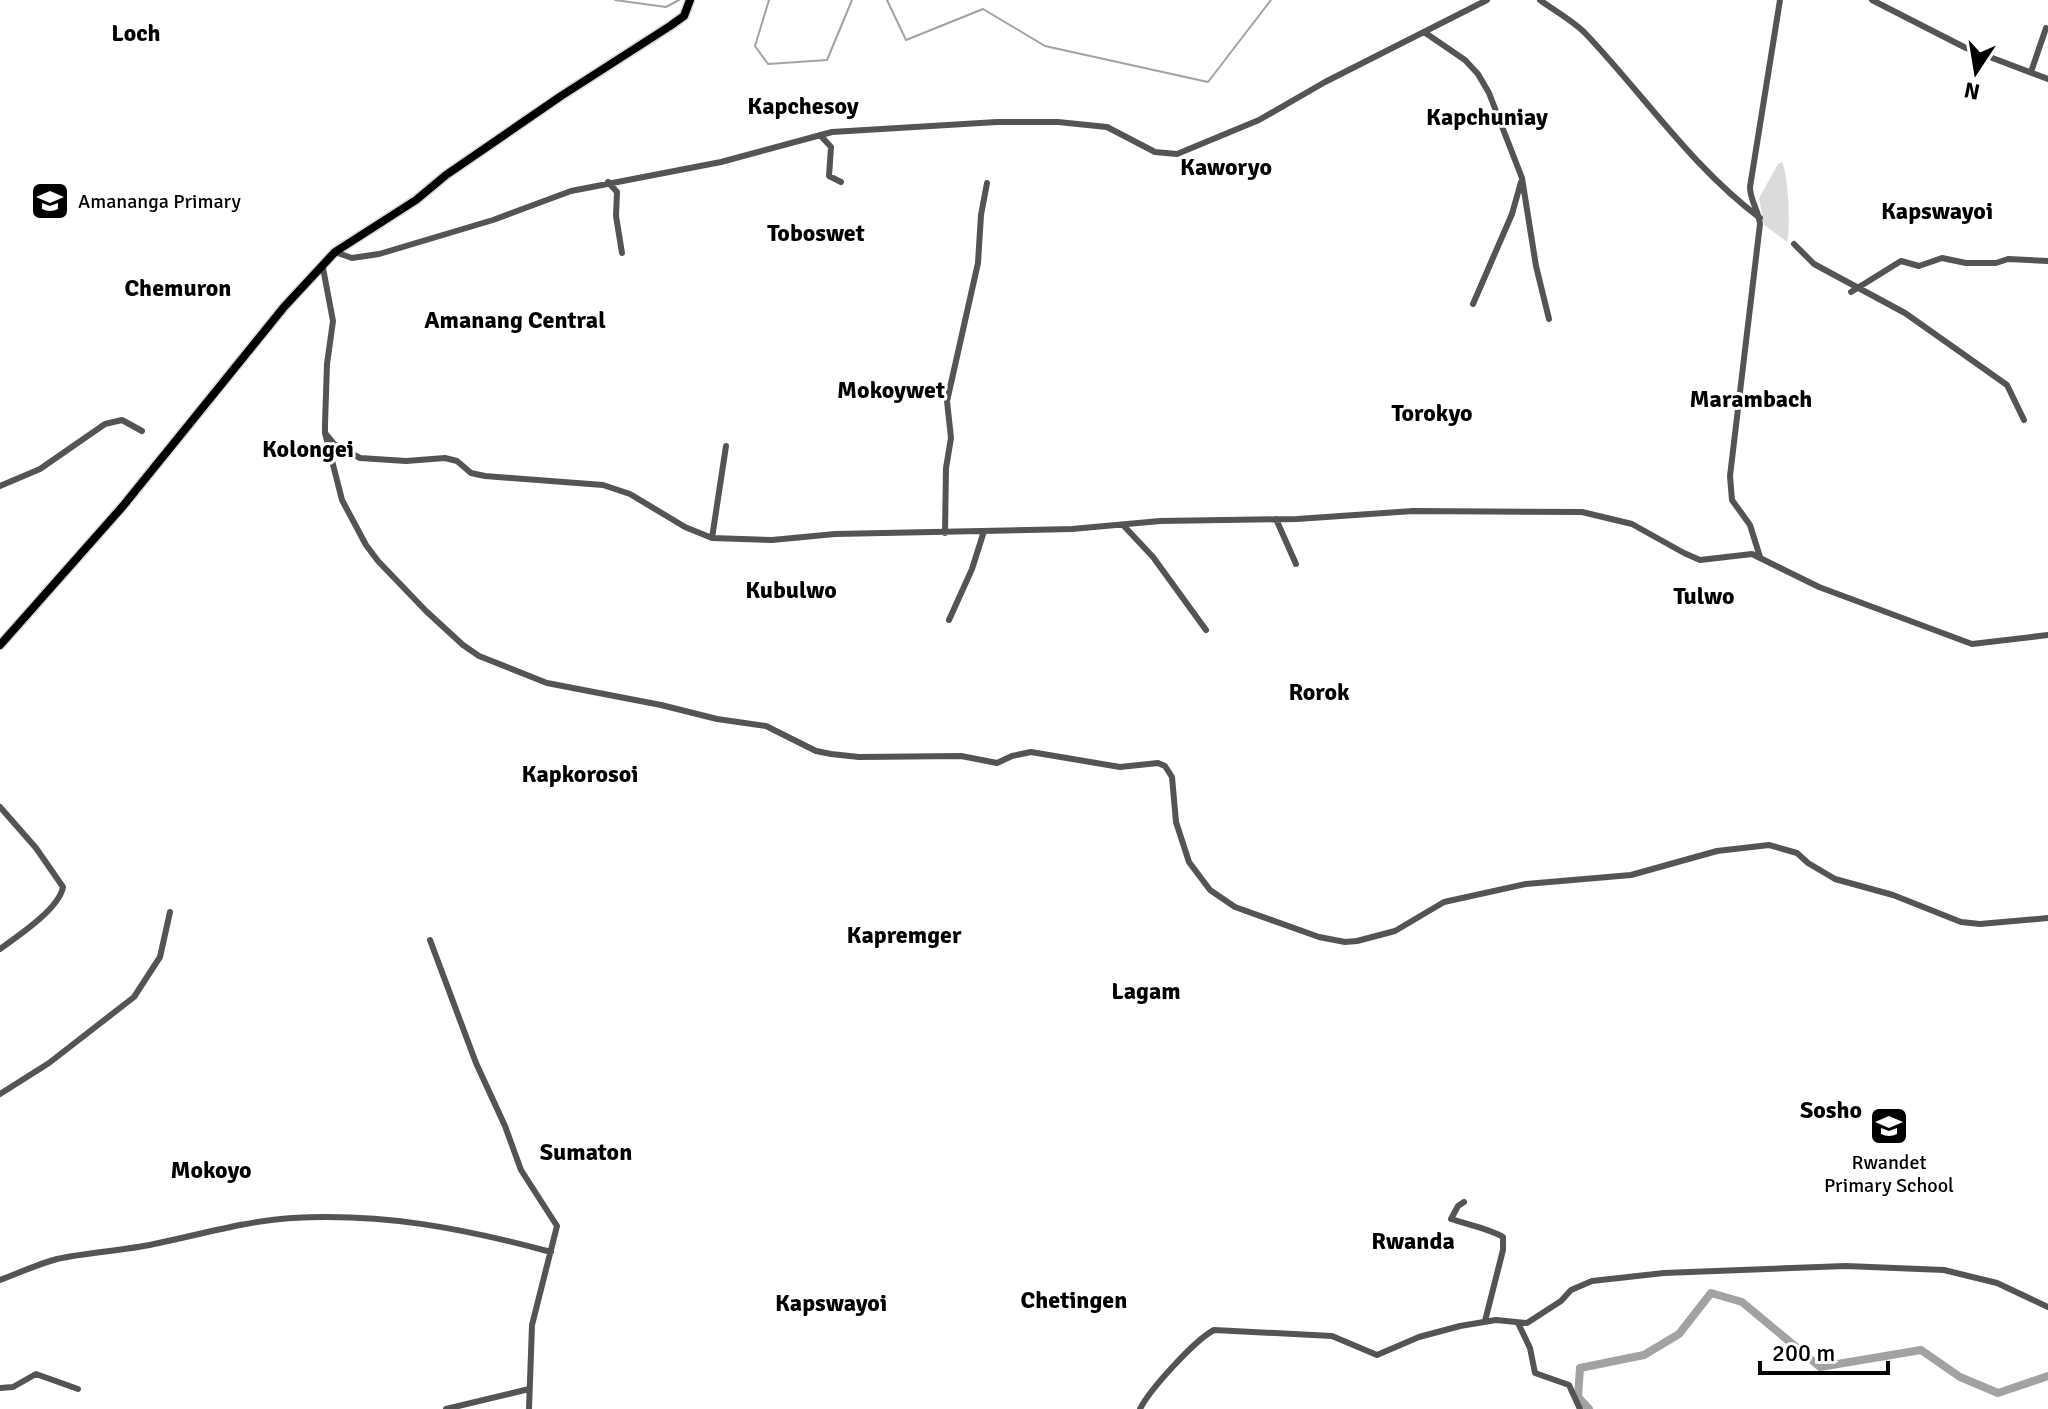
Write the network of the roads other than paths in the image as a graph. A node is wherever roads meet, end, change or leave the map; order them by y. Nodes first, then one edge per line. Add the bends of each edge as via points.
1 (690, 0) edge
2 (1487, 0) edge
3 (1540, 0) edge
4 (1780, 0) edge
5 (1872, 0) edge
6 (2046, 28) edge
7 (1424, 32) junction
8 (2031, 72) junction
9 (2048, 79) edge
10 (820, 135) junction
11 (1522, 178) junction
12 (608, 182) junction
13 (841, 182) dead end
14 (987, 183) dead end
15 (1760, 218) junction
16 (1794, 244) dead end
17 (335, 252) junction
18 (622, 253) dead end
19 (2048, 261) edge
20 (323, 268) junction
21 (1859, 289) junction
22 (1851, 292) dead end
23 (1473, 304) dead end
24 (1549, 319) dead end
25 (2024, 420) dead end
26 (142, 431) dead end
27 (325, 433) junction
28 (726, 446) dead end
29 (0, 486) edge
30 (1276, 519) junction
31 (1123, 525) junction
32 (984, 531) junction
33 (945, 533) junction
34 (712, 538) junction
35 (1760, 557) junction
36 (1296, 564) dead end
37 (949, 620) dead end
38 (1206, 630) dead end
39 (2048, 635) edge
40 (0, 645) edge
41 (0, 807) edge
42 (170, 912) dead end
43 (2048, 918) edge
44 (430, 940) dead end
45 (0, 949) edge
46 (0, 1094) edge
47 (1464, 1202) dead end
48 (551, 1252) junction
49 (0, 1280) edge
50 (2048, 1307) edge
51 (1485, 1321) junction
52 (1518, 1323) junction
53 (0, 1388) edge
54 (78, 1389) dead end
55 (529, 1389) junction
56 (446, 1409) edge
57 (529, 1409) edge
58 (1140, 1409) edge
59 (1580, 1409) edge

1 - 17 main road via 684,16 670,26
2 - 7 street
3 - 15 street via 1583,31 1706,172
4 - 15 street via 1750,187
5 - 8 street via 1966,48
6 - 8 street
7 - 10 street via 1259,120 1177,154 1155,152 1107,127 1058,122
7 - 11 street via 1478,74
8 - 9 street
10 - 12 street via 721,162
10 - 13 street via 831,147 829,176
11 - 23 street
11 - 24 street
12 - 17 street via 419,244 352,258
12 - 18 street via 617,192
14 - 33 street via 978,263 947,401 951,438
15 - 35 street via 1730,491 1750,525
16 - 21 street via 1814,264
17 - 20 main road
19 - 21 street via 1966,263 1942,258 1919,266 1901,261
20 - 27 street via 333,321
20 - 40 main road via 284,307 123,506
21 - 22 street
21 - 25 street via 1905,313 2007,385
26 - 29 street via 122,420 105,424 40,469
27 - 34 street via 360,458 445,458 485,476 616,488
27 - 43 street via 342,500 366,545 426,611 479,656 547,683 766,726 831,754 961,756 997,763 1031,752 1120,767 1158,763 1172,777 1173,808 1189,862 1210,890 1235,907 1319,937 1357,941 1395,931 1444,902 1526,884 1631,875 1717,851 1769,845 1797,853 1835,879 1961,922
28 - 34 street
30 - 31 street
30 - 35 street via 1413,511 1582,512 1632,524 1700,560 1743,553
30 - 36 street
31 - 32 street
31 - 38 street
32 - 33 street
32 - 37 street
33 - 34 street
35 - 39 street via 1819,587 1972,644
41 - 45 street via 63,887 52,906
42 - 46 street via 160,957 134,997 60,1056
44 - 48 street via 521,1170 555,1221
47 - 51 street via 1451,1219 1503,1237
48 - 49 street via 415,1221 291,1218 53,1260
48 - 55 street via 532,1325
50 - 52 street via 1997,1283 1944,1270 1741,1268 1592,1281 1571,1290 1536,1318
51 - 52 street
51 - 58 street via 1419,1337 1377,1355 1332,1336 1214,1330 1156,1385
52 - 59 street via 1535,1373 1569,1385
53 - 54 street via 36,1374
55 - 56 street
55 - 57 street

